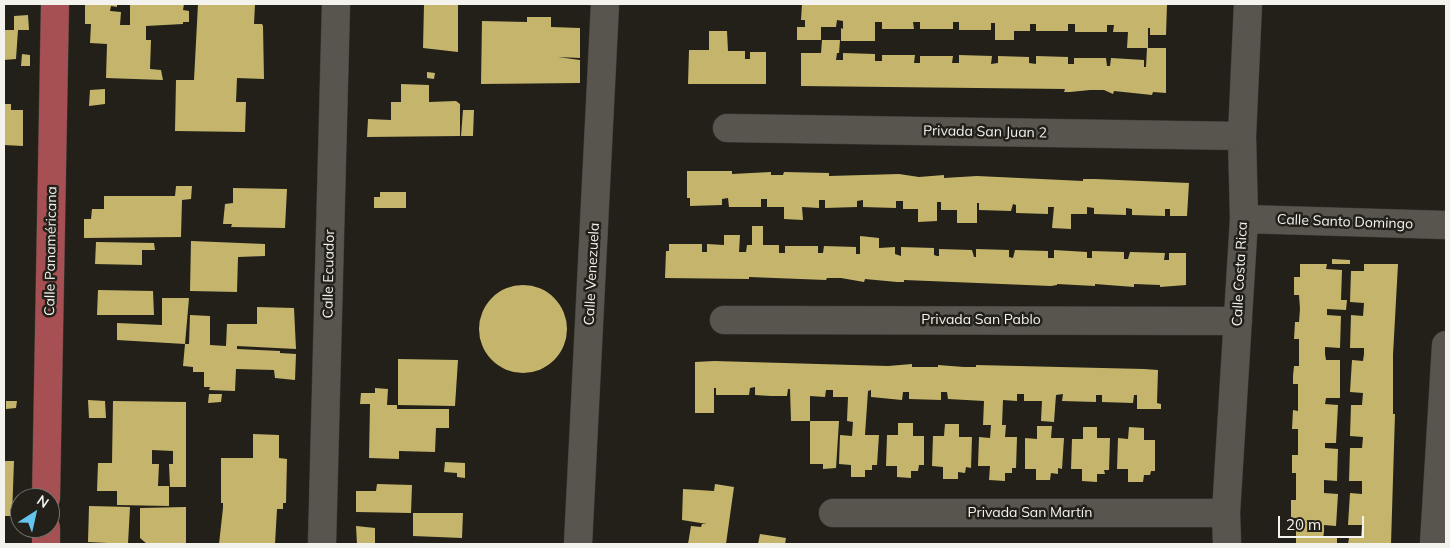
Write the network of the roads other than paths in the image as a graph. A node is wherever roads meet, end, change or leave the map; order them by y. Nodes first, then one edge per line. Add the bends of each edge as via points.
1 (55, 4) edge
2 (336, 4) edge
3 (605, 4) edge
4 (1248, 4) edge
5 (727, 128) dead end
6 (1242, 136) junction
7 (1244, 219) junction
8 (1446, 225) edge
9 (724, 320) dead end
10 (1238, 322) junction
11 (1446, 345) edge
12 (46, 488) edge
13 (833, 512) dead end
14 (1226, 513) junction
15 (322, 544) edge
16 (578, 544) edge
17 (1227, 544) edge
18 (1434, 544) edge

1 - 12 main road, Calle Panaméricana
2 - 15 street, Calle Ecuador
3 - 16 street, Calle Venezuela
4 - 6 street, Calle Costa Rica
5 - 6 street, Privada San Juan 2
6 - 7 street, Calle Costa Rica
7 - 8 street, Calle Santo Domingo
7 - 10 street, Calle Costa Rica
9 - 10 street, Privada San Pablo
10 - 14 street, Calle Costa Rica
11 - 18 street
13 - 14 street, Privada San Martín
14 - 17 street, Calle Costa Rica

